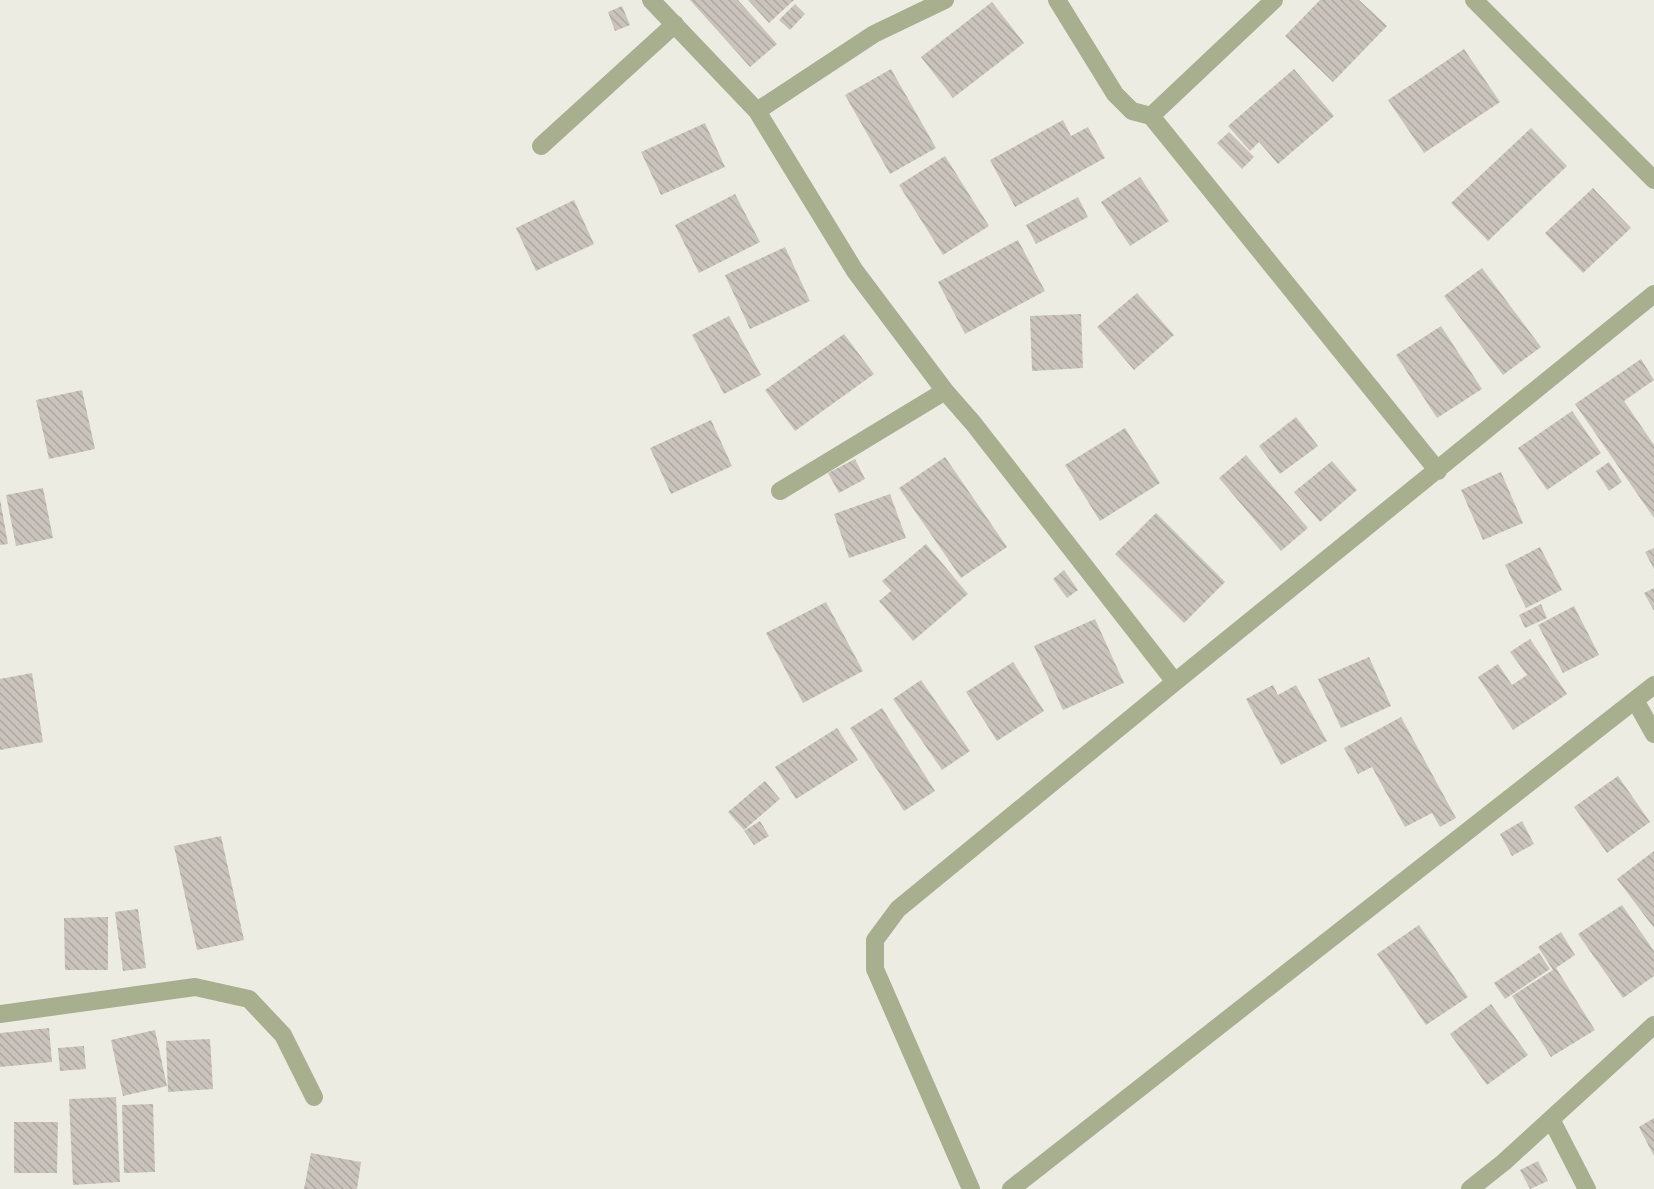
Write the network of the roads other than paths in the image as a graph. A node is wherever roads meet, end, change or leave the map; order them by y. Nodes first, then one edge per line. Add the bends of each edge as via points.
1 (651, 0) edge
2 (945, 0) edge
3 (1058, 0) edge
4 (1274, 0) edge
5 (1474, 0) edge
6 (675, 24) junction
7 (757, 111) junction
8 (1151, 116) junction
9 (542, 146) dead end
10 (1654, 180) edge
11 (1654, 294) edge
12 (945, 391) junction
13 (1438, 471) junction
14 (780, 491) dead end
15 (1174, 682) junction
16 (1654, 685) edge
17 (1635, 700) junction
18 (1654, 734) edge
19 (0, 1014) edge
20 (1654, 1025) edge
21 (314, 1097) dead end
22 (1551, 1119) junction
23 (971, 1189) edge
24 (1011, 1189) edge
25 (1470, 1189) edge
26 (1587, 1189) edge

1 - 6 street
2 - 7 street via 874,34
3 - 8 street via 1115,94 1132,111
4 - 8 street
5 - 10 street
6 - 7 street
6 - 9 street
7 - 12 street via 855,271
8 - 13 street
11 - 13 street
12 - 14 street
12 - 15 street
13 - 15 street
15 - 23 street via 898,909 875,940 875,969
16 - 17 street
17 - 18 street
17 - 24 street
19 - 21 street via 195,987 249,999 283,1035
20 - 22 street
22 - 25 street
22 - 26 street

